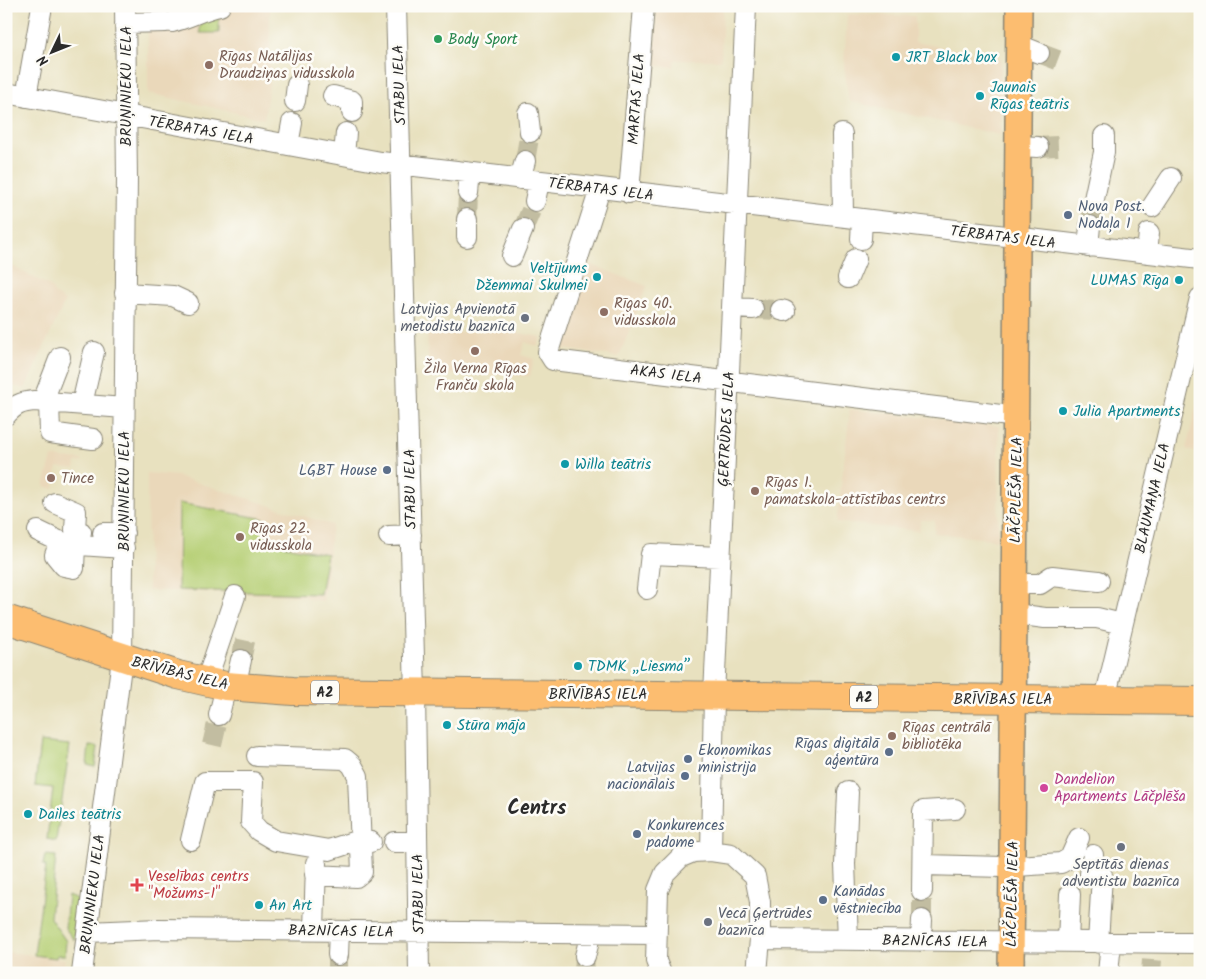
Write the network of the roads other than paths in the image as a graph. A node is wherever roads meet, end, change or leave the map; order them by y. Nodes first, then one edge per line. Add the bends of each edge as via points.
1 (42, 6) edge
2 (220, 6) edge
3 (396, 6) edge
4 (644, 6) edge
5 (746, 6) edge
6 (1019, 6) edge
7 (125, 14) edge
8 (6, 93) edge
9 (333, 96) dead end
10 (26, 97) junction
11 (352, 112) dead end
12 (125, 116) junction
13 (292, 123) dead end
14 (346, 133) dead end
15 (842, 134) dead end
16 (1104, 136) dead end
17 (288, 145) junction
18 (344, 155) junction
19 (402, 165) junction
20 (470, 173) junction
21 (528, 174) junction
22 (1171, 178) dead end
23 (600, 189) junction
24 (629, 192) junction
25 (468, 193) tunnel mouth
26 (1094, 199) tunnel mouth
27 (535, 201) tunnel mouth
28 (736, 204) junction
29 (1152, 207) dead end
30 (855, 225) junction
31 (1090, 226) tunnel mouth
32 (523, 229) tunnel mouth
33 (1149, 233) dead end
34 (1018, 238) junction
35 (1088, 247) junction
36 (1147, 253) junction
37 (512, 256) dead end
38 (856, 259) dead end
39 (1200, 259) edge
40 (848, 278) dead end
41 (125, 293) junction
42 (1200, 298) edge
43 (188, 303) dead end
44 (732, 308) junction
45 (753, 310) tunnel mouth
46 (94, 352) dead end
47 (60, 358) dead end
48 (728, 382) junction
49 (46, 402) junction
50 (82, 404) junction
51 (124, 408) junction
52 (6, 415) edge
53 (1017, 417) junction
54 (93, 439) dead end
55 (55, 503) dead end
56 (38, 532) dead end
57 (103, 533) dead end
58 (411, 535) junction
59 (389, 536) dead end
60 (72, 539) junction
61 (124, 541) junction
62 (720, 557) junction
63 (1098, 581) dead end
64 (1015, 584) junction
65 (648, 589) dead end
66 (235, 596) dead end
67 (1015, 614) junction
68 (6, 619) edge
69 (1122, 624) junction
70 (122, 658) junction
71 (241, 660) tunnel mouth
72 (222, 685) junction
73 (415, 693) junction
74 (714, 695) junction
75 (1015, 699) junction
76 (1105, 699) junction
77 (1200, 701) edge
78 (219, 715) tunnel mouth
79 (257, 756) dead end
80 (848, 792) dead end
81 (956, 810) dead end
82 (1079, 838) dead end
83 (191, 840) dead end
84 (366, 842) junction
85 (394, 842) dead end
86 (417, 842) junction
87 (317, 848) junction
88 (710, 851) junction
89 (1093, 855) dead end
90 (922, 865) junction
91 (1013, 867) junction
92 (315, 876) junction
93 (922, 892) tunnel mouth
94 (1070, 894) dead end
95 (922, 920) tunnel mouth
96 (314, 930) junction
97 (339, 931) junction
98 (88, 932) junction
99 (418, 932) junction
100 (588, 934) junction
101 (655, 934) junction
102 (760, 939) junction
103 (848, 940) junction
104 (922, 941) junction
105 (1012, 942) junction
106 (1068, 942) junction
107 (1105, 943) junction
108 (1200, 944) edge
109 (338, 955) tunnel mouth
110 (585, 956) tunnel mouth
111 (659, 972) edge
112 (82, 973) edge
113 (419, 973) edge
114 (757, 973) edge
115 (1011, 973) edge
116 (1108, 973) edge

1 - 10 street
2 - 7 street via 169,22
3 - 19 street, STABU IELA
4 - 24 street, MARTAS IELA
5 - 28 street, ĢERTRŪDES IELA
6 - 34 main road, LĀČPLĒŠA IELA via 1029,49 1028,146
7 - 12 street, BRUŅINIEKU IELA
8 - 10 street, TĒRBATAS IELA
9 - 11 street via 352,101
10 - 12 street, TĒRBATAS IELA
12 - 17 street, TĒRBATAS IELA
12 - 41 street, BRUŅINIEKU IELA
13 - 17 street
14 - 18 street
15 - 30 street
16 - 26 street via 1104,152
17 - 18 street, TĒRBATAS IELA
18 - 19 street, TĒRBATAS IELA
19 - 20 street, TĒRBATAS IELA
19 - 58 street, STABU IELA
20 - 21 street, TĒRBATAS IELA
20 - 25 street
21 - 23 street, TĒRBATAS IELA
21 - 27 street
22 - 29 street
23 - 24 street, TĒRBATAS IELA
23 - 48 street, AKAS IELA via 548,356 553,360
24 - 28 street, TĒRBATAS IELA
28 - 30 street, TĒRBATAS IELA
28 - 44 street, ĢERTRŪDES IELA
30 - 34 street, TĒRBATAS IELA
31 - 35 street
32 - 37 street
33 - 36 street
34 - 35 street, TĒRBATAS IELA
34 - 53 main road, LĀČPLĒŠA IELA
35 - 36 street, TĒRBATAS IELA
36 - 39 street, TĒRBATAS IELA
38 - 40 street
41 - 43 street via 173,296
41 - 51 street, BRUŅINIEKU IELA
42 - 69 street, BLAUMAŅA IELA
44 - 45 street
44 - 48 street, ĢERTRŪDES IELA
46 - 50 street
47 - 49 street
48 - 53 street, AKAS IELA
48 - 62 street, ĢERTRŪDES IELA
49 - 50 street
49 - 52 street via 22,402
49 - 54 street via 50,433
50 - 51 street
51 - 61 street, BRUŅINIEKU IELA
53 - 64 main road, LĀČPLĒŠA IELA
55 - 60 street via 76,512
56 - 60 street
57 - 61 street
58 - 59 street
58 - 73 street, STABU IELA
60 - 61 street
61 - 70 street, BRUŅINIEKU IELA
62 - 65 street via 651,554
62 - 74 street, ĢERTRŪDES IELA
63 - 64 street via 1052,576 1040,584
64 - 67 main road, LĀČPLĒŠA IELA
66 - 72 street
67 - 69 street via 1045,618 1097,618
67 - 75 main road, LĀČPLĒŠA IELA
68 - 70 highway, BRĪVĪBAS IELA / A2
69 - 76 street, BLAUMAŅA IELA
70 - 72 highway, BRĪVĪBAS IELA / A2
70 - 98 street, BRUŅINIEKU IELA via 84,890
71 - 72 street
72 - 73 highway, BRĪVĪBAS IELA / A2 via 293,691
72 - 78 street
73 - 74 highway, BRĪVĪBAS IELA / A2
73 - 86 street, STABU IELA
74 - 75 highway, BRĪVĪBAS IELA / A2
74 - 88 street, ĢERTRŪDES IELA
75 - 76 highway, BRĪVĪBAS IELA / A2
75 - 91 main road, LĀČPLĒŠA IELA
76 - 77 highway, BRĪVĪBAS IELA / A2
79 - 84 street via 345,759 358,776
80 - 103 street via 845,864
81 - 90 street via 923,811
82 - 91 street via 1072,855 1064,862
83 - 87 street via 205,782 253,782 251,822 259,831 276,841
84 - 87 street via 356,841 329,850
84 - 92 street via 362,872 356,877
85 - 86 street
86 - 99 street, STABU IELA
87 - 92 street
88 - 101 street via 681,857 666,873 658,890
88 - 102 street via 732,854 755,876 760,902
89 - 107 street via 1090,874 1102,875
90 - 91 street
90 - 93 street
91 - 105 main road, LĀČPLĒŠA IELA
92 - 96 street
94 - 106 street
95 - 104 street
96 - 97 street, BAZNĪCAS IELA
96 - 98 street, BAZNĪCAS IELA via 159,928
97 - 99 street, BAZNĪCAS IELA
97 - 109 street
98 - 112 street, BRUŅINIEKU IELA
99 - 100 street, BAZNĪCAS IELA
99 - 113 street, STABU IELA
100 - 101 street, BAZNĪCAS IELA
100 - 110 street
101 - 111 street
102 - 103 street, BAZNĪCAS IELA
102 - 114 street
103 - 104 street, BAZNĪCAS IELA
104 - 105 street, BAZNĪCAS IELA
105 - 106 street, BAZNĪCAS IELA
105 - 115 main road, LĀČPLĒŠA IELA
106 - 107 street, BAZNĪCAS IELA
107 - 108 street, BAZNĪCAS IELA via 1151,952
107 - 116 street

